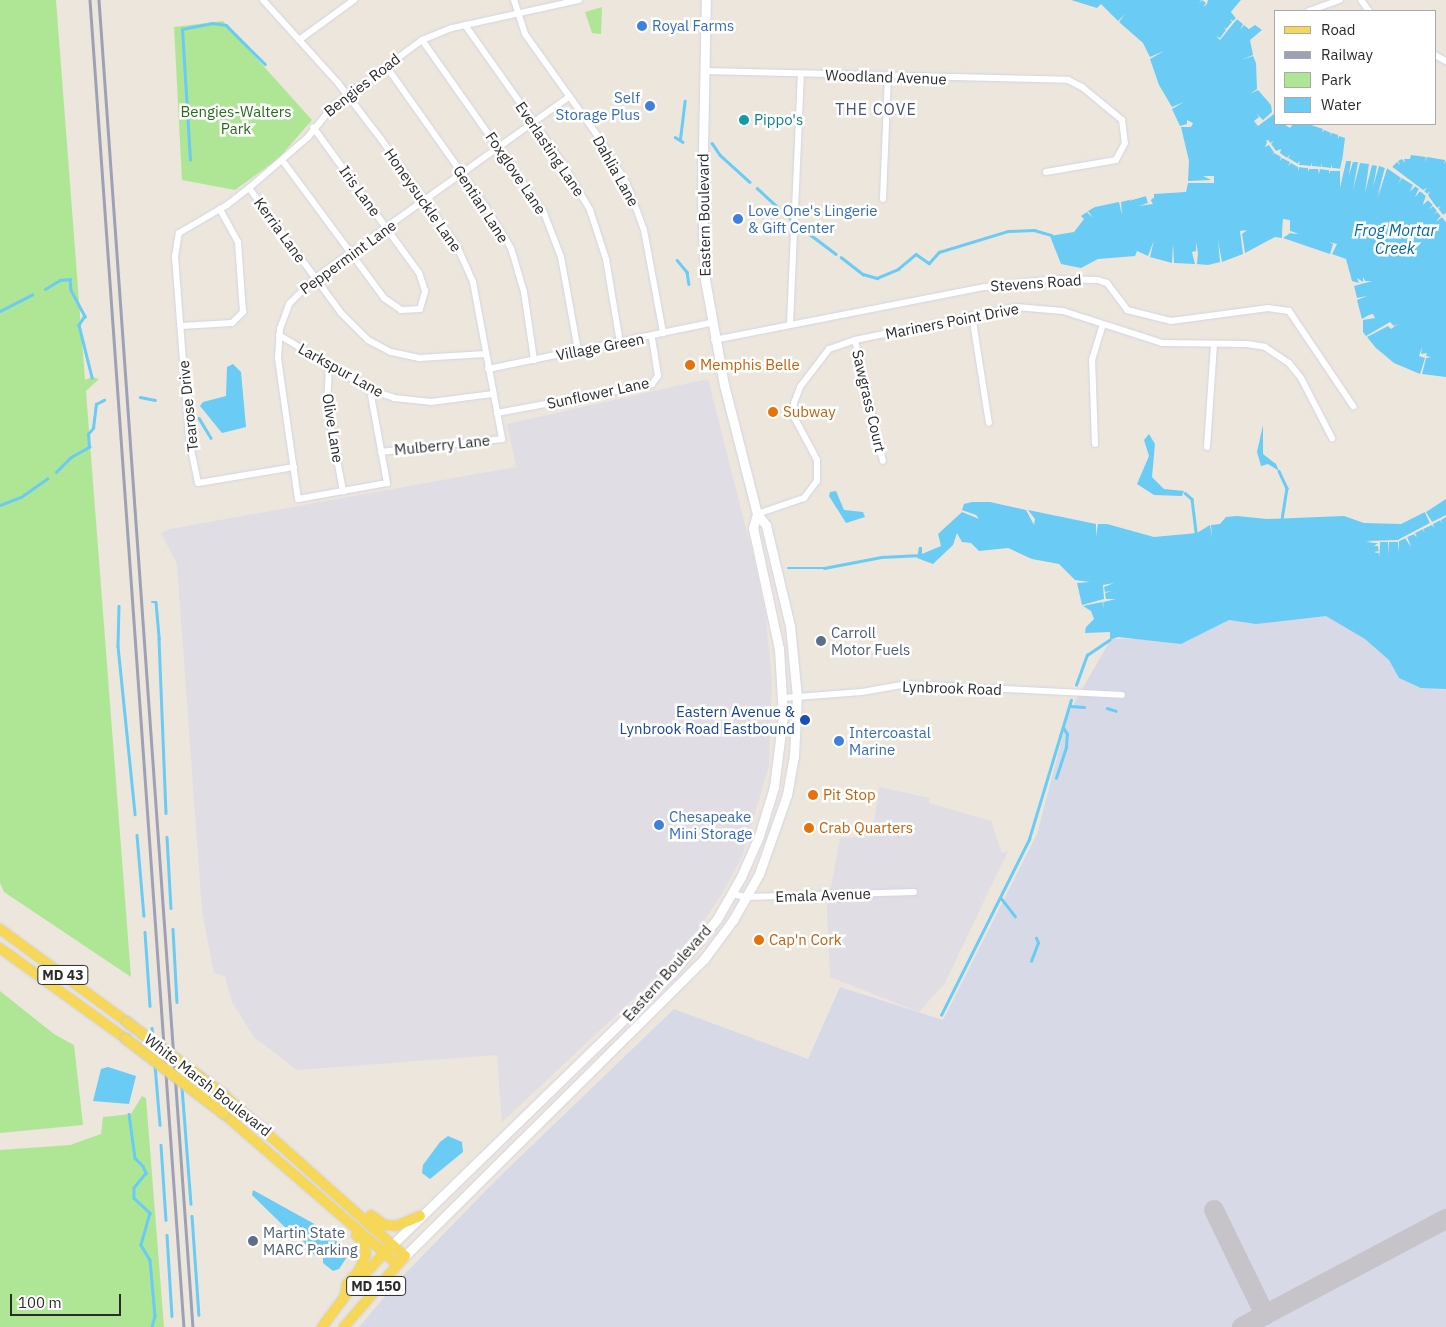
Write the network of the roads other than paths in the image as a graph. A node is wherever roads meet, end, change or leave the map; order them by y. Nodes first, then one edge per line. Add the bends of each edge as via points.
1 (263, 0) edge
2 (354, 0) edge
3 (514, 0) edge
4 (580, 0) edge
5 (706, 0) edge
6 (1340, 0) edge
7 (1312, 10) edge
8 (517, 14) junction
9 (465, 25) junction
10 (299, 40) junction
11 (422, 40) junction
12 (386, 66) junction
13 (705, 71) junction
14 (802, 75) junction
15 (888, 77) junction
16 (346, 94) junction
17 (569, 96) junction
18 (533, 122) junction
19 (313, 126) junction
20 (498, 146) junction
21 (282, 160) junction
22 (1046, 172) dead end
23 (462, 174) junction
24 (249, 188) junction
25 (884, 200) dead end
26 (424, 201) junction
27 (220, 209) junction
28 (386, 228) junction
29 (179, 233) joint
30 (352, 252) junction
31 (315, 278) junction
32 (972, 315) junction
33 (711, 323) junction
34 (790, 324) junction
35 (1103, 325) junction
36 (181, 326) junction
37 (663, 333) junction
38 (279, 335) junction
39 (652, 337) junction
40 (714, 340) junction
41 (855, 340) junction
42 (620, 343) junction
43 (1214, 344) junction
44 (578, 351) junction
45 (486, 354) junction
46 (534, 360) junction
47 (330, 366) junction
48 (488, 370) junction
49 (370, 390) junction
50 (494, 394) junction
51 (1353, 406) dead end
52 (497, 413) junction
53 (989, 422) dead end
54 (1332, 438) dead end
55 (502, 439) joint
56 (1095, 444) dead end
57 (1207, 447) dead end
58 (382, 452) junction
59 (883, 462) dead end
60 (294, 467) junction
61 (343, 491) junction
62 (757, 514) junction
63 (1122, 695) dead end
64 (797, 697) junction
65 (783, 698) junction
66 (914, 892) dead end
67 (731, 894) junction
68 (747, 897) junction
69 (0, 929) edge
70 (0, 948) edge
71 (311, 1188) junction
72 (341, 1196) junction
73 (420, 1216) junction
74 (393, 1244) junction
75 (384, 1252) junction
76 (405, 1256) junction
77 (397, 1264) junction
78 (345, 1296) junction
79 (322, 1327) edge
80 (344, 1327) edge

1 - 10 street, Honeysuckle Lane
2 - 10 street
3 - 8 street, Dahlia Lane
4 - 8 street, Bengies Road
5 - 13 main road, Eastern Boulevard / MD 150
6 - 7 street
8 - 9 street, Bengies Road
8 - 17 street, Dahlia Lane via 525,34
9 - 11 street, Bengies Road
9 - 18 street, Everlasting Lane
10 - 16 street, Honeysuckle Lane
11 - 12 street, Bengies Road
11 - 20 street, Foxglove Lane
12 - 16 street, Bengies Road
12 - 23 street, Gentian Lane
13 - 14 street, Woodland Avenue
13 - 33 main road, Eastern Boulevard / MD 150 via 702,249
14 - 15 street, Woodland Avenue
14 - 34 street
15 - 22 street, Woodland Avenue via 1068,80 1082,87 1122,120 1125,143 1116,160
15 - 25 street
16 - 19 street, Bengies Road
16 - 26 street, Honeysuckle Lane
17 - 18 street, Peppermint Lane
17 - 37 street, Dahlia Lane via 618,167 640,214
18 - 20 street, Peppermint Lane
18 - 42 street, Everlasting Lane via 576,184 600,233
19 - 21 street, Bengies Road via 308,137
19 - 28 street, Iris Lane
20 - 23 street, Peppermint Lane
20 - 44 street, Foxglove Lane via 538,201 556,238 566,274
21 - 24 street, Bengies Road
21 - 30 street
23 - 26 street, Peppermint Lane
23 - 46 street, Gentian Lane via 499,227 517,264
24 - 27 street, Bengies Road
24 - 31 street, Kerria Lane
26 - 28 street, Peppermint Lane
26 - 45 street, Honeysuckle Lane via 465,262 473,282
27 - 29 street, Bengies Road
27 - 36 street via 238,242 243,312 232,323
28 - 30 street, Peppermint Lane
28 - 30 street, Iris Lane via 423,281 424,299 420,309 401,310 384,298
29 - 36 street, Tearose Drive via 175,246
30 - 31 street, Peppermint Lane
31 - 38 street, Peppermint Lane via 289,304
31 - 45 street, Kerria Lane via 354,328 391,352 419,358
32 - 35 street, Mariners Point Drive via 1030,306 1063,311
32 - 41 street, Mariners Point Drive
32 - 53 street
33 - 37 street, Village Green
33 - 40 main road, Eastern Boulevard / MD 150
34 - 40 street, Stevens Road
34 - 51 street, Stevens Road via 985,287 1056,279 1098,280 1107,283 1127,310 1171,321 1268,308 1289,310
35 - 43 street, Mariners Point Drive via 1155,342
35 - 56 street via 1092,360
36 - 60 street, Tearose Drive via 190,439 198,483
37 - 39 street, Village Green
38 - 47 street, Larkspur Lane
38 - 60 street, Peppermint Lane via 279,370
39 - 42 street, Village Green
39 - 52 street, Sunflower Lane via 658,376 652,384
40 - 62 main road, Eastern Boulevard / MD 150
41 - 59 street, Sawgrass Court
41 - 62 street, Mariners Point Drive via 826,352 800,387 794,403 794,417 817,460 818,475 814,487 804,498
42 - 44 street, Village Green
43 - 54 street, Mariners Point Drive via 1256,344 1282,356 1310,393
43 - 57 street
44 - 46 street, Village Green
45 - 48 street, Honeysuckle Lane
46 - 48 street, Village Green
47 - 49 street, Larkspur Lane
47 - 61 street, Olive Lane via 327,400
48 - 50 street, Honeysuckle Lane
49 - 50 street, Larkspur Lane via 419,402
49 - 58 street
50 - 52 street, Honeysuckle Lane
52 - 55 street, Honeysuckle Lane
55 - 58 street, Mulberry Lane
58 - 61 street via 387,483
60 - 61 street, Peppermint Lane via 298,499
62 - 64 main road, Eastern Boulevard / MD 150 via 766,525 786,607
62 - 65 main road, Eastern Boulevard / MD 150 via 753,528 774,621
63 - 64 street, Lynbrook Road via 907,684
64 - 65 street, Lynbrook Road
64 - 68 main road, Eastern Boulevard / MD 150 via 794,756 784,809 768,855
65 - 67 main road, Eastern Boulevard / MD 150 via 782,735 774,787 759,836
66 - 68 street, Emala Avenue
67 - 68 street, Emala Avenue
67 - 73 main road, Eastern Boulevard / MD 150 via 711,926 671,974
68 - 76 main road, Eastern Boulevard / MD 150 via 720,939 684,982
69 - 72 main road, White Marsh Boulevard / MD 43, bridge via 224,1095
70 - 71 main road, White Marsh Boulevard / MD 43, bridge via 224,1114
71 - 75 main road, White Marsh Boulevard / MD 43
71 - 78 main road via 316,1200 365,1246 365,1259 347,1284
72 - 73 main road via 354,1201 385,1224 396,1226
72 - 74 main road, White Marsh Boulevard / MD 43
73 - 74 main road, Eastern Boulevard / MD 150
74 - 75 main road, Eastern Boulevard / MD 150
74 - 76 main road, White Marsh Boulevard / MD 43
75 - 77 main road, White Marsh Boulevard / MD 43
75 - 78 main road, Eastern Boulevard / MD 150
76 - 77 main road, Eastern Boulevard / MD 150
77 - 80 main road, Eastern Boulevard / MD 150
78 - 79 main road, Eastern Boulevard / MD 150

